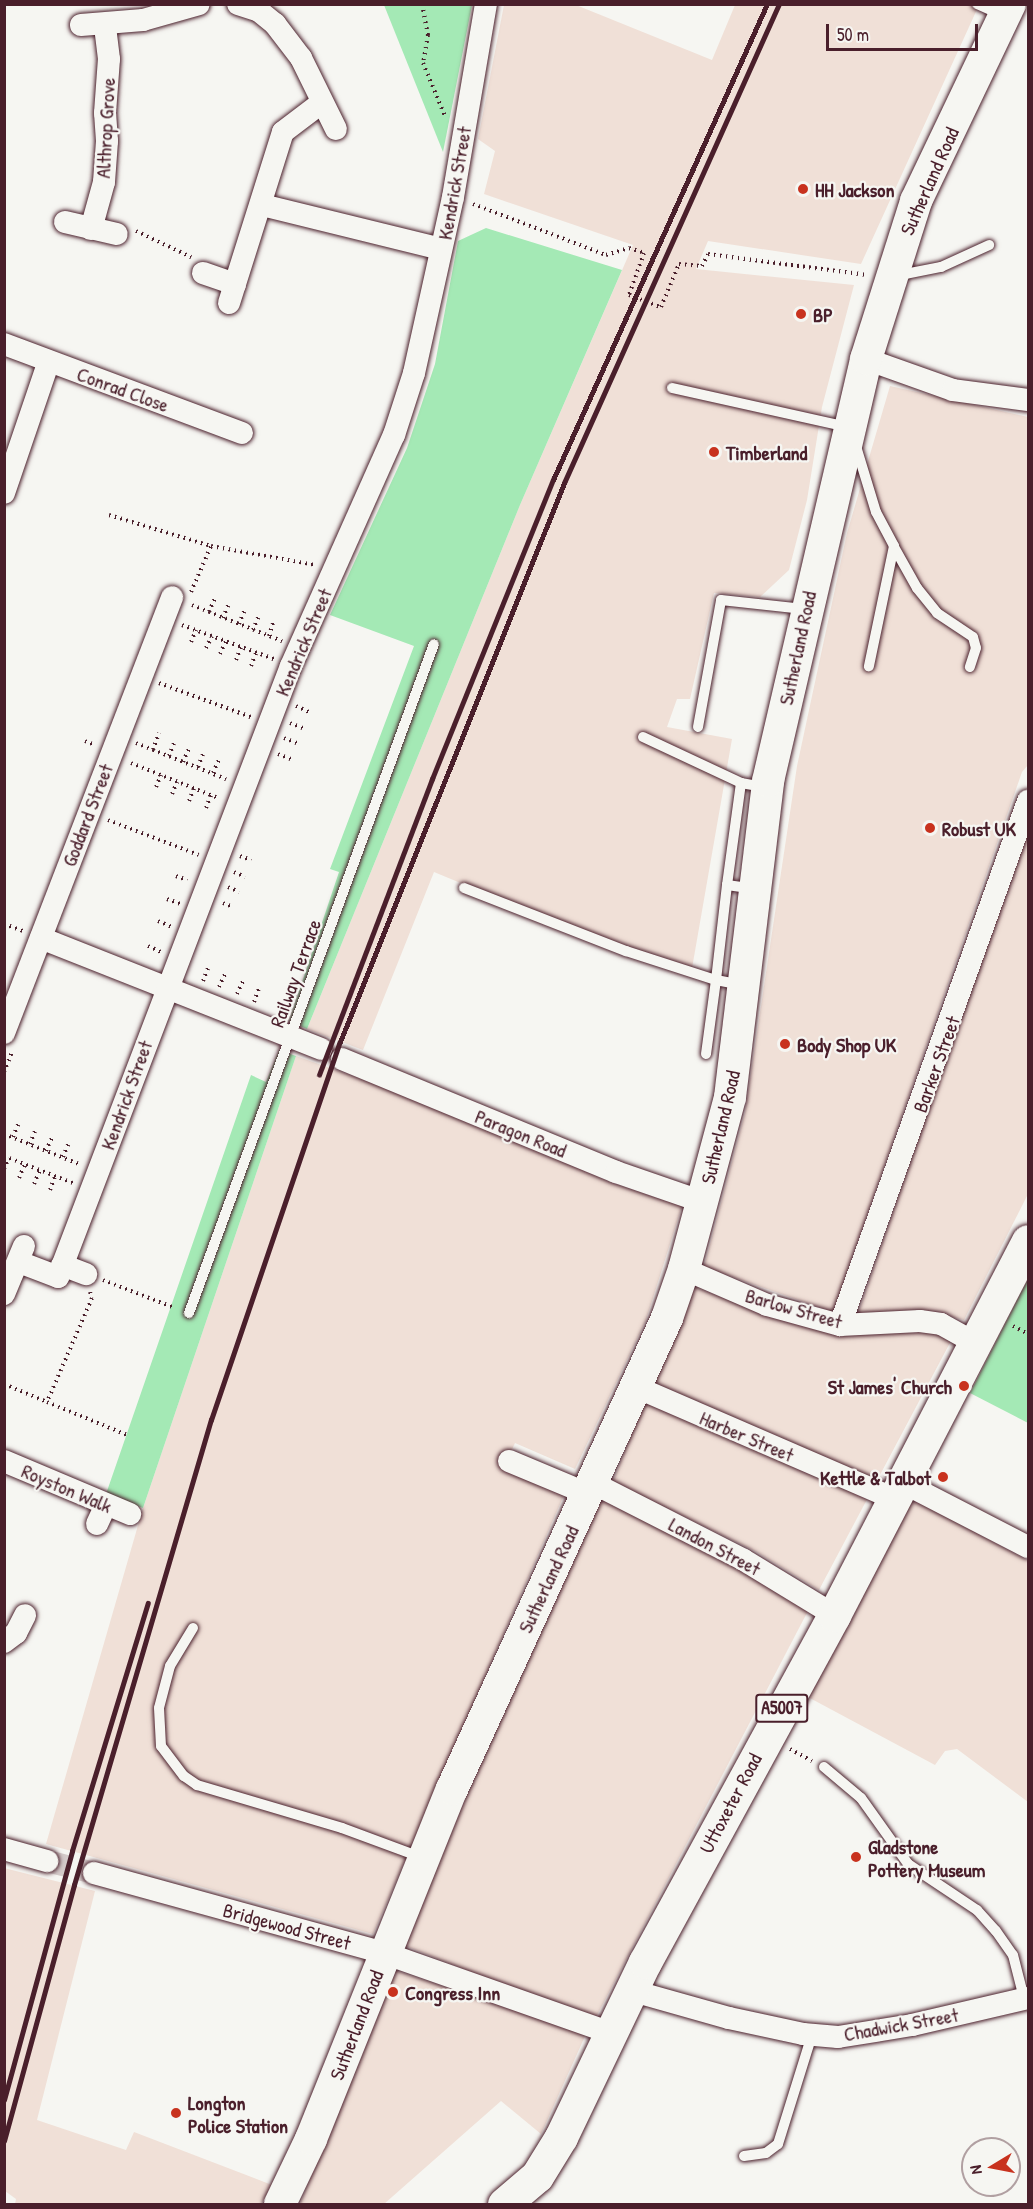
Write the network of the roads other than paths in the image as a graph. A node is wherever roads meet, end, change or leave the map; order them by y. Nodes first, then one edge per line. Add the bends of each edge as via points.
1 (199, 4) edge
2 (238, 4) edge
3 (486, 4) edge
4 (977, 4) edge
5 (1007, 11) edge
6 (81, 25) dead end
7 (105, 26) junction
8 (321, 103) junction
9 (336, 129) dead end
10 (262, 205) junction
11 (65, 222) dead end
12 (91, 229) junction
13 (117, 234) road end
14 (989, 245) dead end
15 (441, 249) junction
16 (203, 273) road end
17 (889, 278) junction
18 (4, 344) edge
19 (866, 359) junction
20 (49, 362) junction
21 (672, 388) dead end
22 (1029, 400) edge
23 (851, 428) junction
24 (242, 433) dead end
25 (4, 492) edge
26 (894, 546) junction
27 (179, 600) road end
28 (805, 609) junction
29 (434, 644) dead end
30 (869, 666) dead end
31 (970, 667) dead end
32 (698, 727) dead end
33 (643, 737) dead end
34 (754, 785) junction
35 (1029, 801) edge
36 (464, 888) dead end
37 (41, 938) junction
38 (730, 983) junction
39 (166, 987) junction
40 (291, 1037) junction
41 (9, 1041) edge
42 (321, 1049) dead end
43 (706, 1054) dead end
44 (342, 1059) dead end
45 (703, 1202) junction
46 (1029, 1241) edge
47 (62, 1265) junction
48 (684, 1269) junction
49 (86, 1274) road end
50 (4, 1294) edge
51 (189, 1313) road end
52 (840, 1325) junction
53 (977, 1344) junction
54 (636, 1387) junction
55 (4, 1461) edge
56 (509, 1461) dead end
57 (590, 1489) junction
58 (898, 1490) junction
59 (130, 1514) dead end
60 (1029, 1547) edge
61 (25, 1615) dead end
62 (834, 1615) junction
63 (193, 1628) dead end
64 (4, 1642) edge
65 (824, 1767) road end
66 (4, 1849) edge
67 (423, 1859) junction
68 (47, 1861) tunnel mouth
69 (94, 1873) tunnel mouth
70 (384, 1953) junction
71 (633, 1991) junction
72 (1026, 1998) edge
73 (614, 2034) junction
74 (812, 2035) junction
75 (744, 2156) dead end
76 (535, 2190) edge
77 (280, 2205) edge
78 (504, 2205) edge

1 - 7 street
2 - 8 street via 259,11 276,24 301,58
3 - 15 street, Kendrick Street
4 - 5 lane
5 - 17 street, Sutherland Road via 916,201
6 - 7 street
7 - 12 street, Althrop Grove via 109,59 107,141 104,182
8 - 9 street
8 - 10 street via 283,132 270,165
10 - 15 street
10 - 16 street via 232,294
11 - 12 street
12 - 13 street
14 - 17 lane via 941,267
15 - 39 street, Kendrick Street via 414,374 394,435 291,640 205,856
17 - 19 street, Sutherland Road
18 - 20 street, Conrad Close
19 - 22 street via 953,390
19 - 23 street, Sutherland Road
20 - 24 street, Conrad Close
20 - 25 street
21 - 23 lane
23 - 26 lane via 876,512
23 - 28 street, Sutherland Road
26 - 30 lane
26 - 31 lane via 917,588 937,613 974,637 976,648
27 - 37 street, Goddard Street via 110,755
28 - 32 lane via 721,600
28 - 34 street, Sutherland Road
29 - 40 lane, Railway Terrace
33 - 34 lane
34 - 38 street, Sutherland Road
35 - 52 street, Barker Street
36 - 38 lane via 626,951
37 - 39 street
37 - 41 street, Goddard Street
38 - 43 lane
38 - 45 street, Sutherland Road via 730,1097
39 - 40 street
39 - 47 street, Kendrick Street
40 - 42 street
40 - 51 lane, Railway Terrace
44 - 45 street, Paragon Road via 616,1172
45 - 48 street, Sutherland Road
46 - 53 main road, Uttoxeter Road / A5007
47 - 49 street
47 - 50 street via 58,1277 22,1254
48 - 52 street, Barlow Street via 767,1305
48 - 54 street, Sutherland Road
52 - 53 street, Barlow Street via 920,1321 941,1324
53 - 58 main road, Uttoxeter Road / A5007
54 - 57 street, Sutherland Road
54 - 58 street, Harber Street
55 - 59 street, Royston Walk via 102,1514
56 - 57 street, Landon Street
57 - 62 street, Landon Street via 744,1560
57 - 67 street, Sutherland Road
58 - 60 street, Harber Street
58 - 62 main road, Uttoxeter Road / A5007
61 - 64 street via 15,1633
62 - 71 main road, Uttoxeter Road / A5007
63 - 67 lane via 170,1666 159,1708 161,1746 184,1776 197,1785 342,1828
65 - 72 lane via 861,1798 908,1864 977,1910 996,1931 1013,1955
66 - 68 street
67 - 70 street, Sutherland Road
69 - 70 street, Bridgewood Street
70 - 73 street, Bridgewood Street
70 - 77 street, Sutherland Road via 311,2139
71 - 73 main road, Uttoxeter Road / A5007
71 - 74 street, Chadwick Street via 729,2018
72 - 74 street, Chadwick Street via 912,2025 838,2037
73 - 76 main road, Uttoxeter Road / A5007
74 - 75 lane via 778,2144 766,2153
76 - 78 main road, A5007

